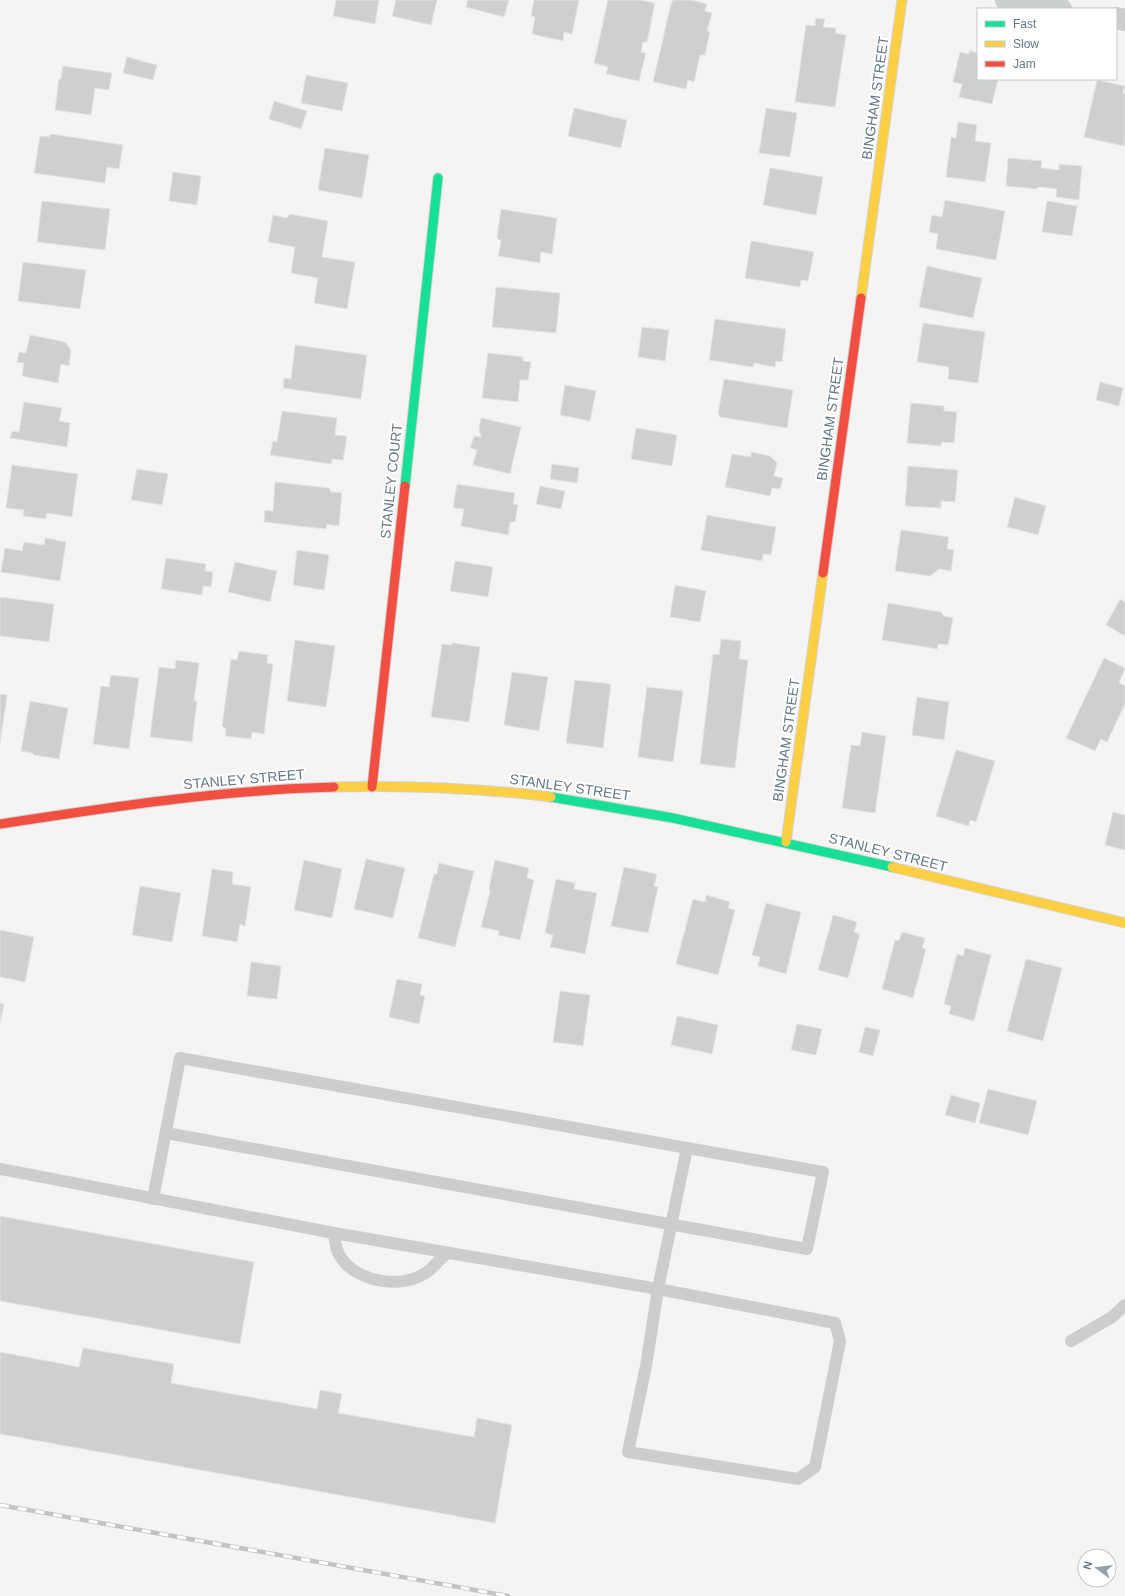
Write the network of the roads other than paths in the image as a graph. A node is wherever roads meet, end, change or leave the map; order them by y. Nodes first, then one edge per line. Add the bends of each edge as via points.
1 (902, 0) edge
2 (1006, 0) edge
3 (1055, 8) edge
4 (438, 178) dead end
5 (372, 787) junction
6 (0, 824) edge
7 (786, 842) junction
8 (1125, 923) edge
9 (166, 1132) junction
10 (687, 1148) junction
11 (0, 1169) edge
12 (153, 1199) junction
13 (671, 1224) junction
14 (334, 1233) junction
15 (447, 1253) junction
16 (658, 1289) junction
17 (1125, 1305) edge
18 (1071, 1340) dead end

1 - 7 street, BINGHAM STREET
2 - 3 street
4 - 5 street, STANLEY COURT
5 - 6 street, STANLEY STREET via 262,790 113,807
5 - 7 street, STANLEY STREET via 483,790 579,800
7 - 8 street, STANLEY STREET
9 - 10 lane via 180,1058
9 - 12 lane
9 - 13 lane
10 - 13 lane
10 - 13 lane via 823,1172 807,1249
11 - 12 lane
12 - 14 lane
13 - 16 lane
14 - 15 lane
14 - 15 lane via 336,1249 342,1260 353,1270 371,1279 390,1282 411,1278 426,1272
15 - 16 lane
16 - 16 lane via 646,1366 628,1452 798,1479 815,1467 840,1342 835,1323
17 - 18 lane via 1112,1317

